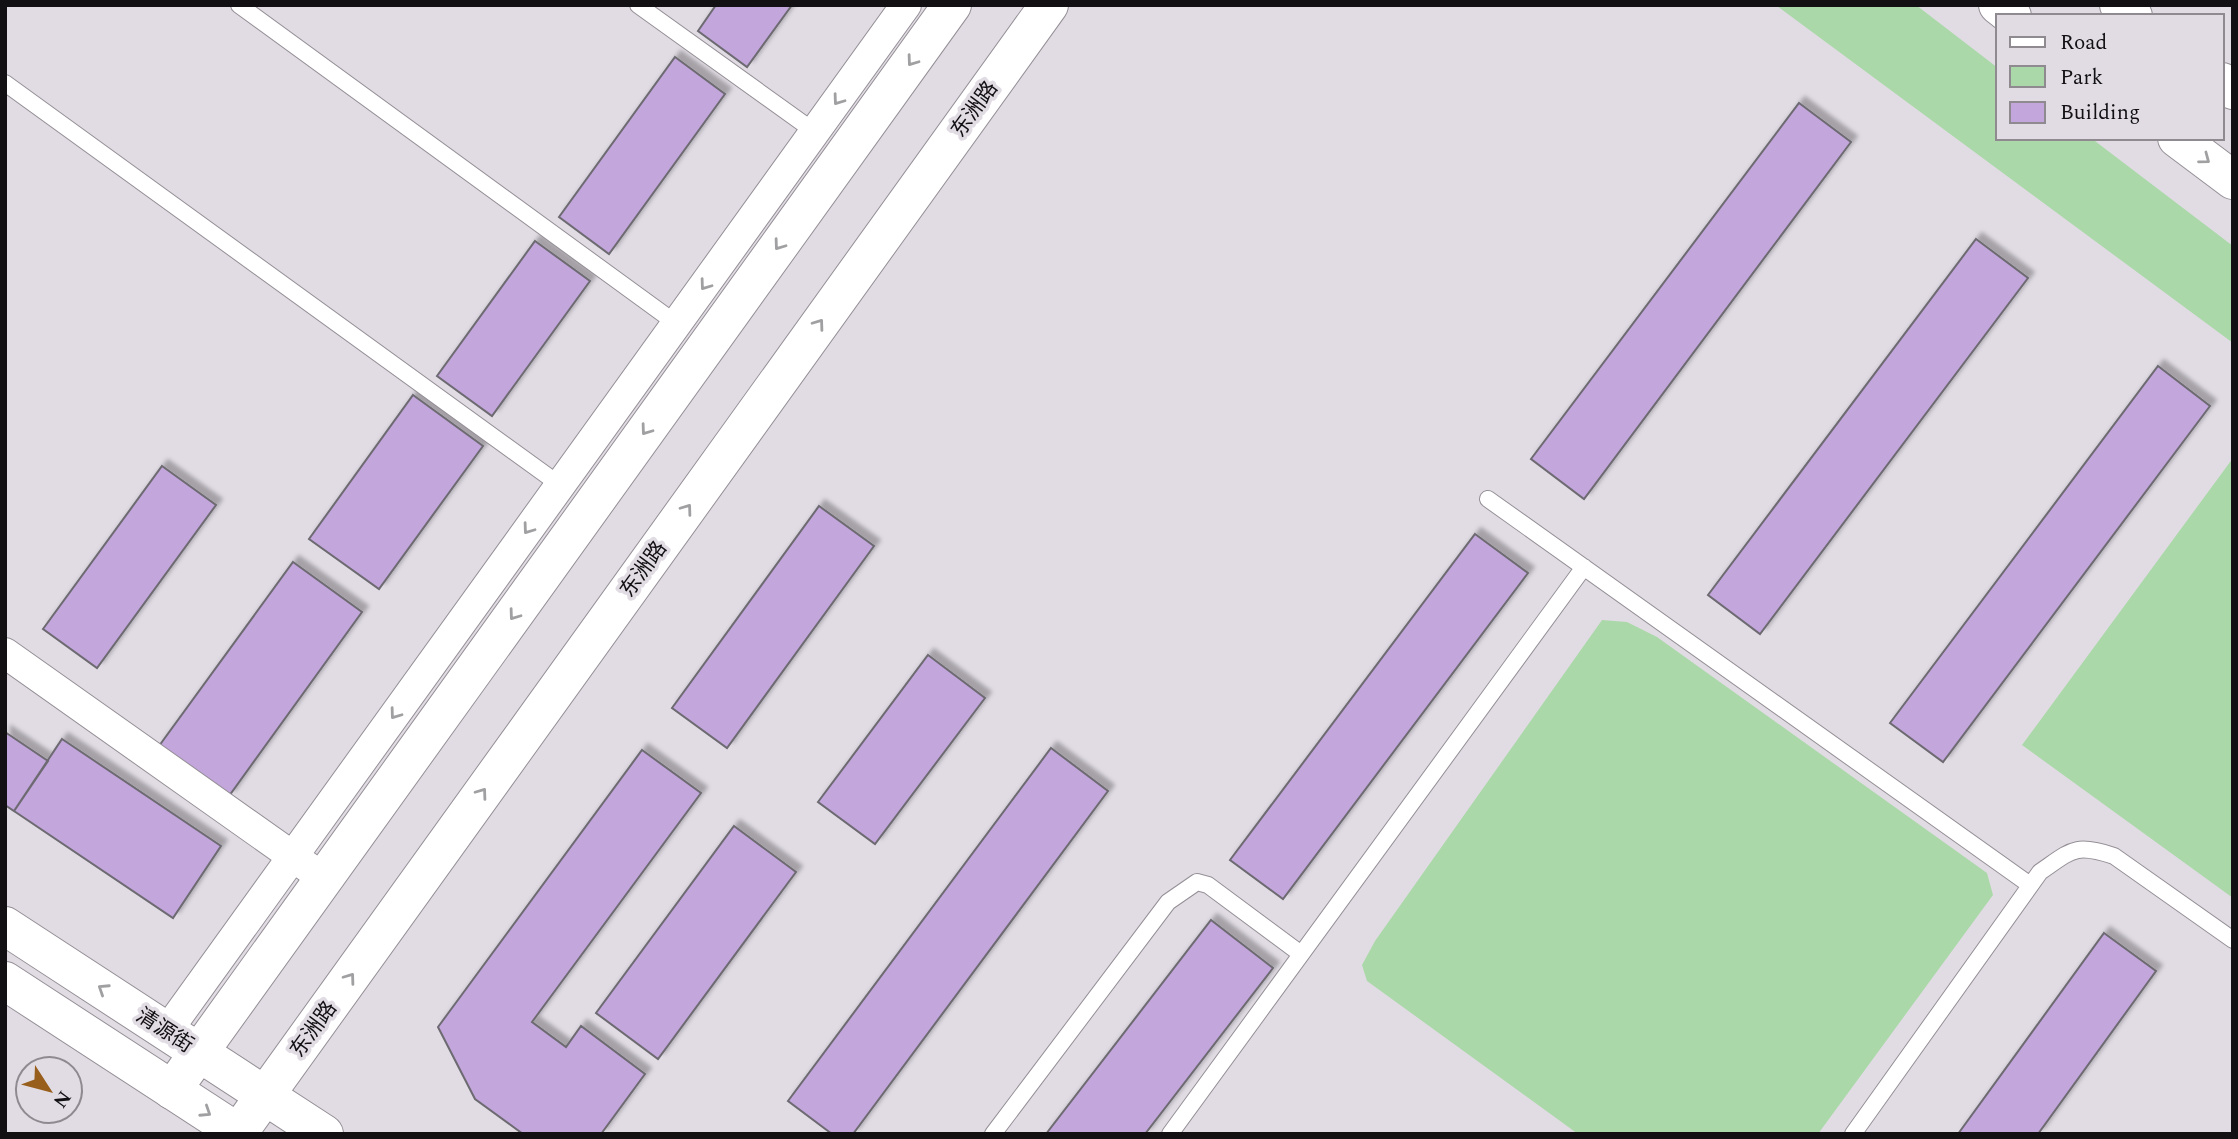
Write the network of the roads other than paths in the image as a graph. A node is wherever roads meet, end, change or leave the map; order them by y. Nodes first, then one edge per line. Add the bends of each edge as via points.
1 (239, 5) edge
2 (638, 5) edge
3 (906, 5) edge
4 (952, 5) edge
5 (1049, 5) edge
6 (5, 83) edge
7 (815, 132) junction
8 (2179, 140) edge
9 (2233, 180) edge
10 (677, 324) junction
11 (560, 485) junction
12 (1488, 499) dead end
13 (1584, 567) junction
14 (5, 653) edge
15 (293, 856) junction
16 (324, 878) junction
17 (2030, 886) junction
18 (5, 926) edge
19 (2233, 940) edge
20 (1301, 954) junction
21 (5, 981) edge
22 (167, 1031) junction
23 (199, 1052) junction
24 (172, 1090) junction
25 (265, 1096) junction
26 (239, 1133) edge
27 (324, 1134) edge
28 (993, 1134) edge
29 (1170, 1134) edge
30 (1853, 1134) edge

1 - 10 lane
2 - 7 lane
3 -> 7 street
4 -> 16 street
25 -> 5 street, 东洲路
6 - 11 lane
7 -> 10 street
8 -> 9 street
10 - 11 street
11 -> 15 street
12 - 13 lane
13 - 17 lane
13 - 20 lane
14 - 15 street
15 - 16 street
15 - 22 street
16 - 23 street
17 - 19 lane via 2040,872 2070,852 2091,848 2114,856
17 - 30 lane
22 -> 18 street, 清源街
20 - 28 lane via 1208,885 1197,882 1168,902
20 - 29 lane
21 - 24 street
22 - 23 street, 清源街
23 - 24 street
23 - 25 street, 清源街
24 -> 26 street
25 - 26 street, 东洲路
25 - 27 street, 清源街

